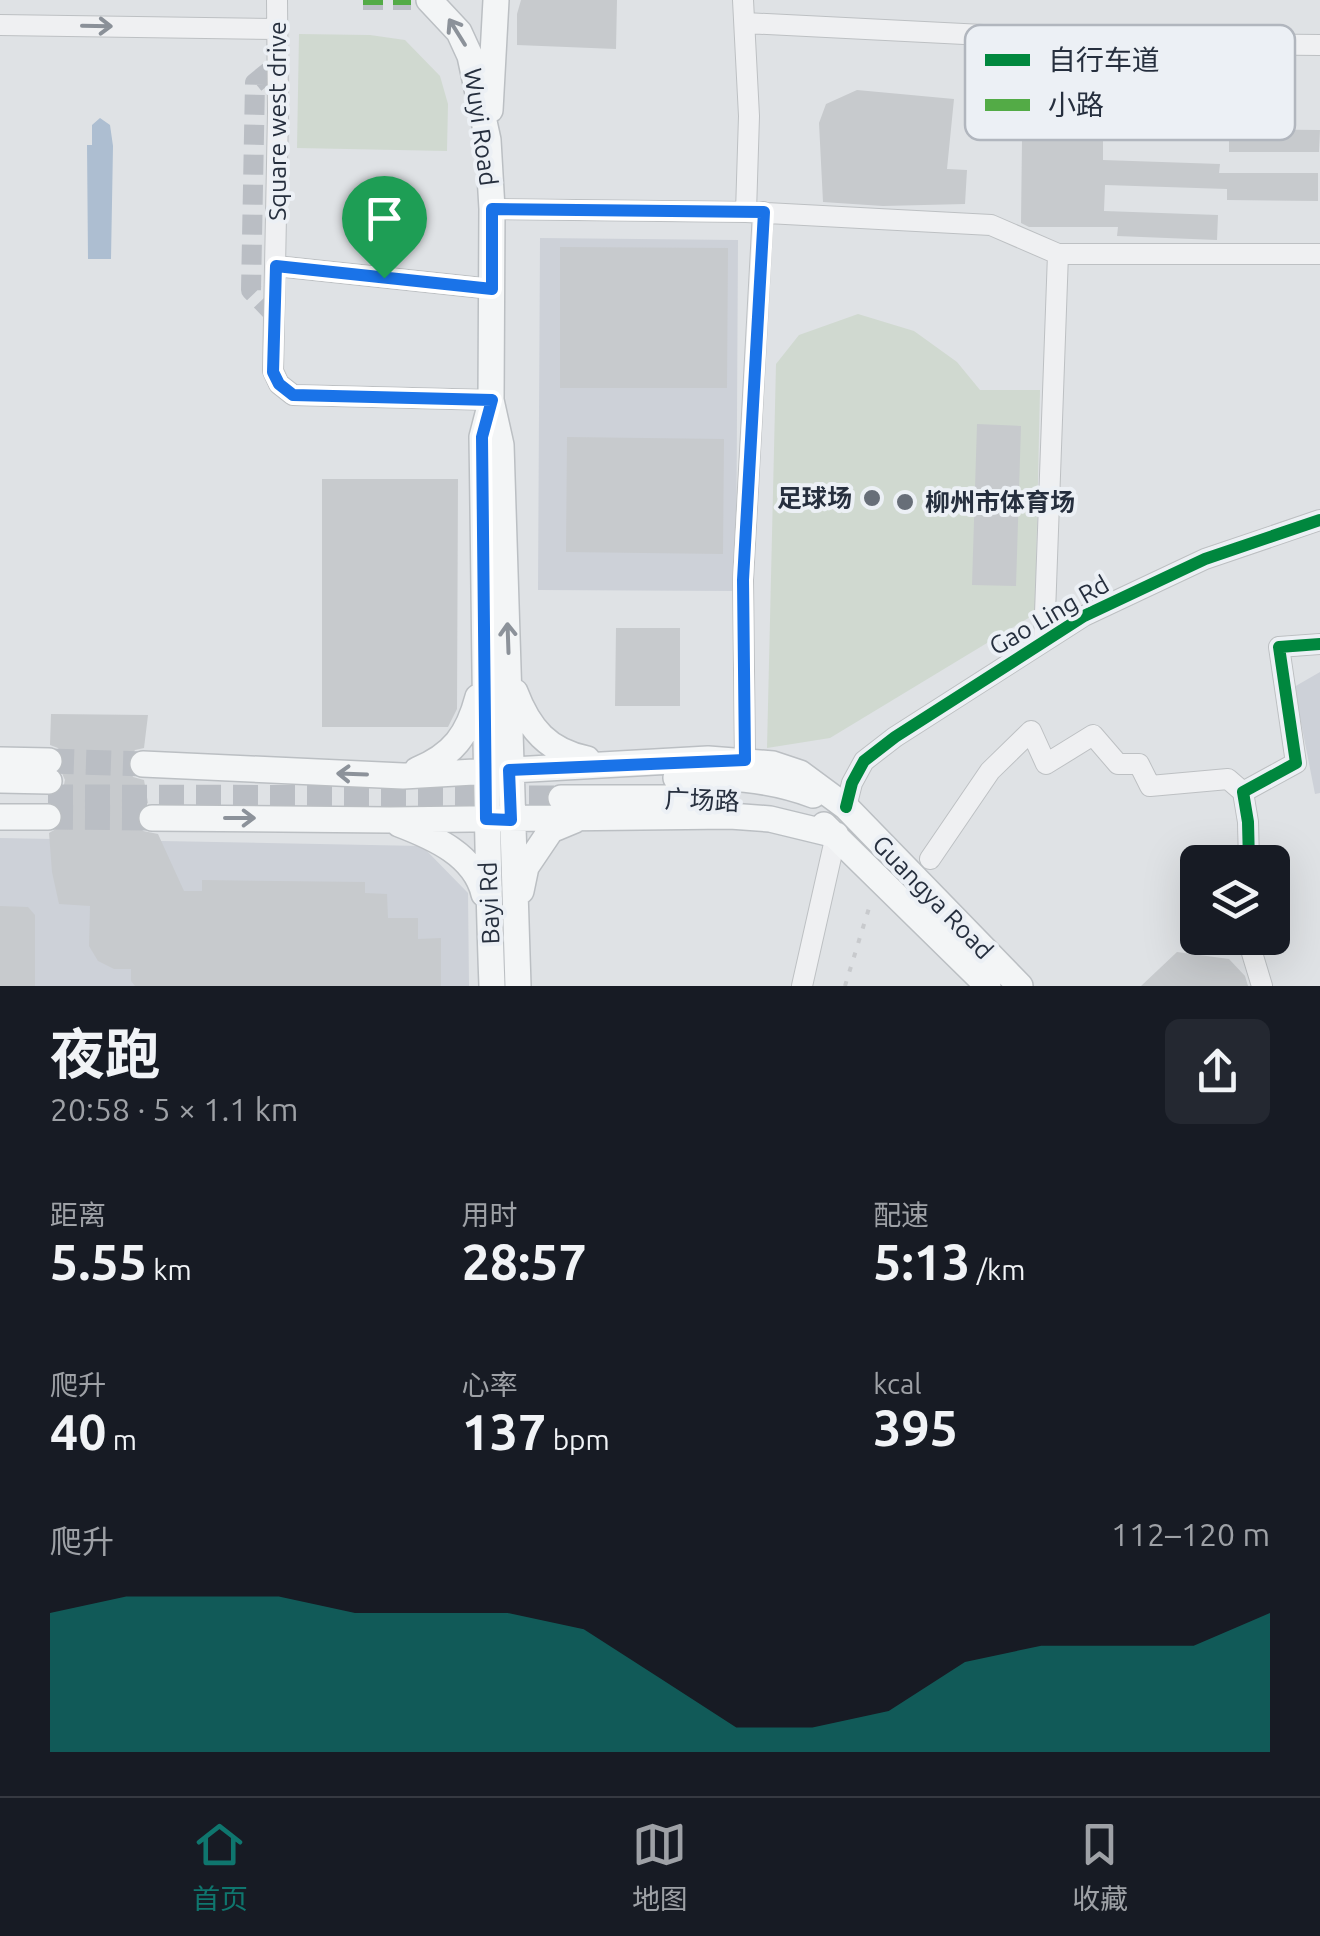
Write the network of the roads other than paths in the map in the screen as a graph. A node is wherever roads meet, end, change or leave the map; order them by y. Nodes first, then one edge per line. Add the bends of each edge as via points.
1 (276, 0) edge
2 (429, 0) edge
3 (496, 0) edge
4 (744, 0) edge
5 (744, 23) junction
6 (0, 25) edge
7 (278, 29) junction
8 (965, 34) edge
9 (1295, 45) edge
10 (1320, 45) edge
11 (488, 140) junction
12 (492, 209) junction
13 (755, 212) junction
14 (1058, 254) junction
15 (1320, 254) edge
16 (276, 266) junction
17 (492, 289) junction
18 (492, 400) junction
19 (1320, 520) edge
20 (1044, 641) junction
21 (1320, 644) edge
22 (486, 664) junction
23 (510, 678) junction
24 (0, 760) edge
25 (745, 760) junction
26 (144, 764) tunnel mouth
27 (617, 765) junction
28 (497, 770) junction
29 (403, 776) junction
30 (0, 780) edge
31 (49, 789) junction
32 (1243, 792) junction
33 (0, 797) edge
34 (846, 808) junction
35 (0, 816) edge
36 (152, 818) tunnel mouth
37 (581, 818) junction
38 (498, 819) junction
39 (390, 820) junction
40 (836, 835) junction
41 (1249, 845) edge
42 (930, 859) dead end
43 (502, 918) junction
44 (1253, 955) edge
45 (492, 986) edge
46 (518, 986) edge
47 (802, 986) edge
48 (988, 986) edge
49 (1020, 986) edge
50 (1262, 986) edge

1 - 7 street, Square west drive
11 -> 2 main road, Wuyi Road via 470,56 459,32
3 - 11 main road
4 - 5 street
5 - 8 street
5 - 13 street
6 -> 7 street
7 - 16 street, Square west drive
9 - 10 street
11 - 12 main road, Wuyi Road
12 - 13 street
12 - 17 main road, Bayi Rd
13 - 14 street via 992,225
13 - 25 street via 743,580
14 - 15 street
14 - 20 street
16 - 17 street
16 - 18 street, Square west drive via 273,372 293,395
17 - 18 main road, Bayi Rd
18 - 22 main road, Bayi Rd via 482,437
23 -> 18 main road, Bayi Rd via 501,445
19 - 20 street, Gao Ling Rd via 1205,559
20 - 34 street, Gao Ling Rd via 864,761
21 - 32 street via 1279,648 1296,762
22 - 28 main road, Bayi Rd
22 - 29 main road via 460,743
23 - 27 main road via 525,719 546,742 571,756
23 - 28 main road, Bayi Rd
24 - 31 main road
25 - 27 main road, Guangya Road
25 - 34 main road, Guangya Road via 800,773
29 -> 26 main road
27 - 28 main road
28 - 29 main road
28 - 38 main road, Bayi Rd
30 - 31 main road
31 - 33 main road
31 - 35 main road
32 - 41 street
32 - 42 street via 1228,779 1150,786 1139,764 1118,764 1093,734 1046,764 1031,731 990,771
34 - 40 main road, 广场路 via 742,777 559,790 749,801 817,820
34 - 49 main road, Guangya Road
36 -> 39 main road
37 - 38 main road
37 - 40 main road via 730,816
37 - 43 main road via 552,830
38 - 39 main road
38 - 43 main road, Bayi Rd
39 - 43 main road via 460,858
40 - 47 street
40 - 48 main road
43 - 45 main road, Bayi Rd
43 - 46 main road, Bayi Rd
44 - 50 street

